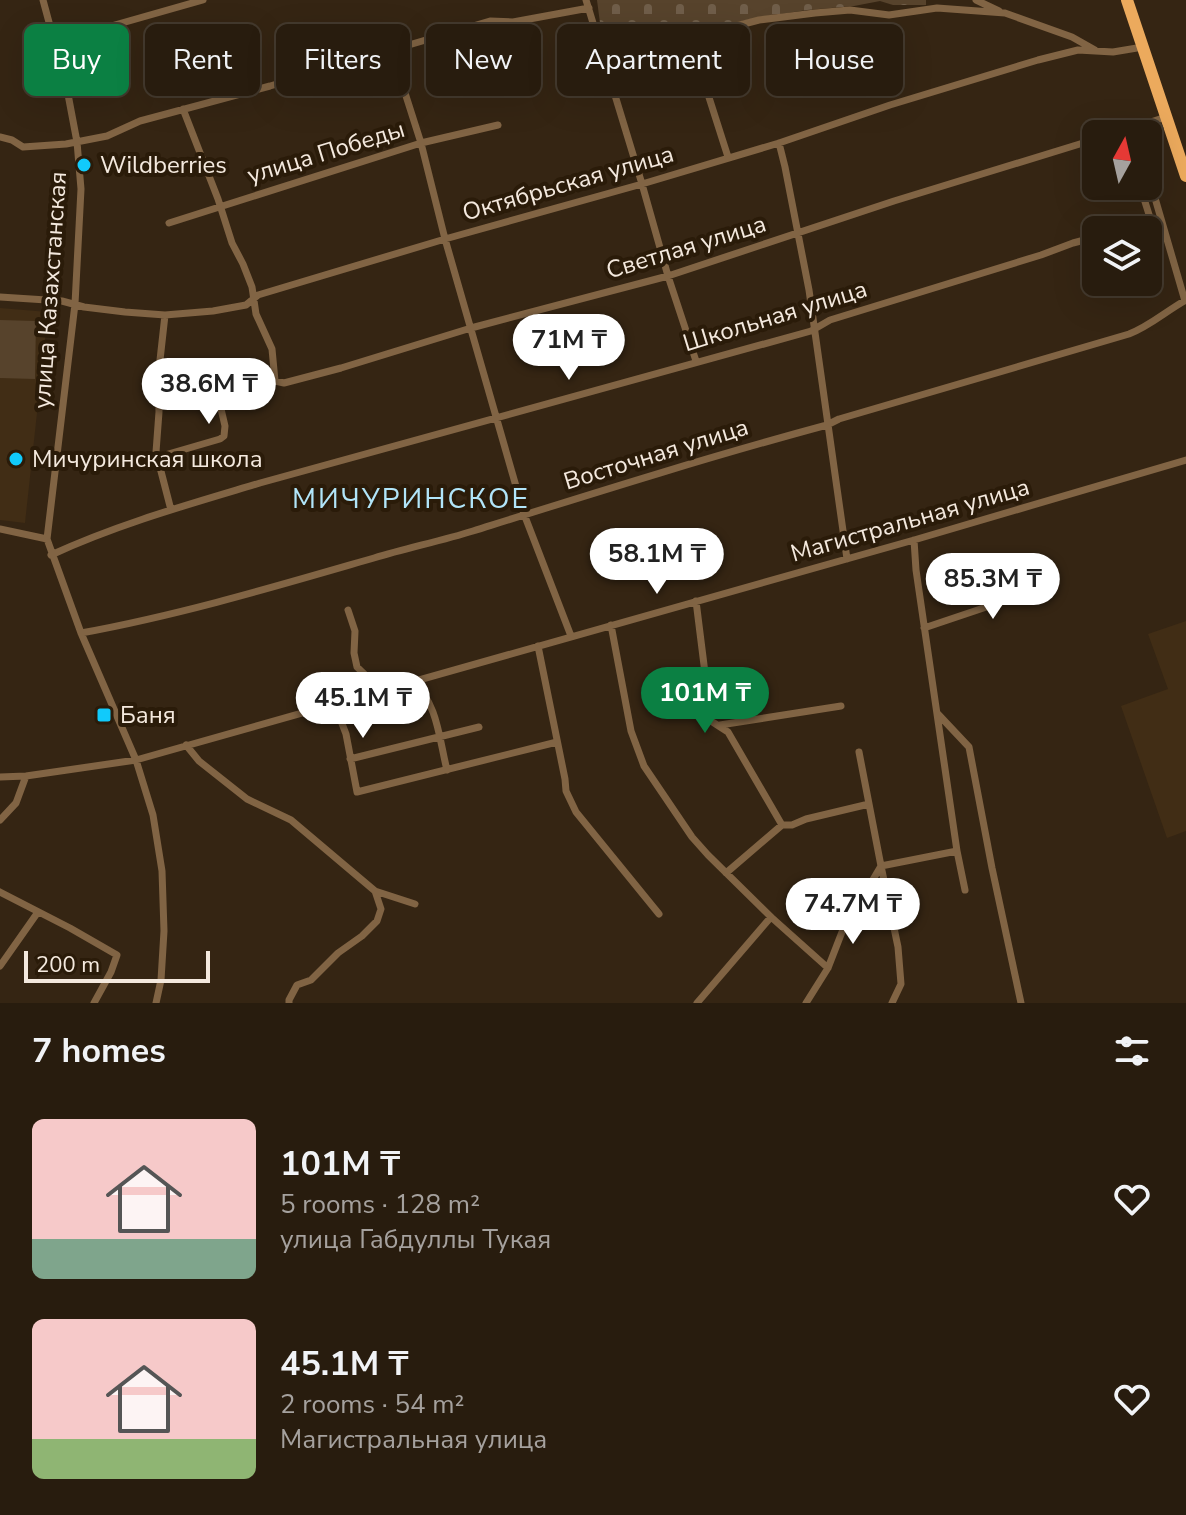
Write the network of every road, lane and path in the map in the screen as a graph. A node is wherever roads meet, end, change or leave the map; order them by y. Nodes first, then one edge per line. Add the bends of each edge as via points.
1 (43, 0) edge
2 (203, 0) edge
3 (976, 0) edge
4 (1127, 0) edge
5 (588, 4) edge
6 (1005, 13) junction
7 (50, 24) edge
8 (118, 24) edge
9 (594, 24) edge
10 (744, 24) edge
11 (410, 45) edge
12 (1143, 47) junction
13 (1096, 51) junction
14 (276, 84) edge
15 (67, 96) edge
16 (406, 96) edge
17 (616, 96) edge
18 (709, 96) edge
19 (183, 109) junction
20 (1166, 117) junction
21 (1159, 120) edge
22 (498, 125) dead end
23 (0, 137) edge
24 (77, 142) junction
25 (421, 143) junction
26 (779, 143) junction
27 (1082, 143) edge
28 (728, 157) junction
29 (1186, 176) edge
30 (642, 184) junction
31 (1156, 200) edge
32 (220, 206) junction
33 (1163, 221) joint
34 (169, 223) dead end
35 (799, 233) junction
36 (445, 239) junction
37 (1082, 241) edge
38 (668, 276) junction
39 (0, 297) edge
40 (254, 298) junction
41 (1186, 301) edge
42 (75, 304) junction
43 (165, 315) junction
44 (471, 328) junction
45 (815, 328) junction
46 (696, 361) junction
47 (211, 366) dead end
48 (496, 419) junction
49 (827, 425) junction
50 (158, 457) junction
51 (1186, 460) edge
52 (171, 510) junction
53 (524, 514) junction
54 (0, 529) edge
55 (47, 539) junction
56 (914, 540) junction
57 (51, 555) junction
58 (847, 559) junction
59 (1052, 585) dead end
60 (696, 601) junction
61 (348, 610) dead end
62 (611, 625) junction
63 (924, 628) junction
64 (81, 633) junction
65 (571, 636) junction
66 (538, 646) junction
67 (412, 681) junction
68 (381, 690) junction
69 (330, 704) junction
70 (841, 706) dead end
71 (937, 713) junction
72 (720, 725) junction
73 (479, 727) dead end
74 (439, 737) junction
75 (557, 742) junction
76 (186, 745) junction
77 (859, 752) dead end
78 (350, 759) junction
79 (136, 760) junction
80 (447, 770) junction
81 (26, 776) junction
82 (0, 777) edge
83 (869, 804) junction
84 (0, 820) edge
85 (782, 825) junction
86 (957, 851) junction
87 (881, 866) junction
88 (726, 873) junction
89 (965, 890) dead end
90 (375, 891) junction
91 (0, 892) edge
92 (415, 904) dead end
93 (38, 912) junction
94 (659, 914) dead end
95 (771, 917) junction
96 (0, 966) edge
97 (828, 968) junction
98 (895, 1001) edge
99 (94, 1003) edge
100 (156, 1003) edge
101 (289, 1003) edge
102 (697, 1003) edge
103 (806, 1003) edge
104 (1021, 1003) edge

1 - 7 street, улица Казахстанская
2 - 8 street
3 - 6 street
4 - 12 highway
5 - 9 street
5 - 11 street via 513,22 490,21
6 - 10 street via 937,8 889,15 850,10
6 - 13 street
12 - 13 street, Октябрьская улица
12 - 20 highway
13 - 26 street, Октябрьская улица via 1038,60
14 - 19 street
15 - 24 street, улица Казахстанская
16 - 25 street
17 - 30 street
18 - 28 street
19 - 24 street
19 - 32 street
20 - 21 street
20 - 29 highway
22 - 25 street, улица Победы
23 - 24 street via 23,147
24 - 42 street, улица Казахстанская via 81,189
25 - 32 street, улица Победы
25 - 36 street
26 - 28 street, Октябрьская улица
26 - 35 street
27 - 35 street, Светлая улица
28 - 30 street, Октябрьская улица
30 - 36 street, Октябрьская улица
30 - 38 street
31 - 33 street
32 - 34 street, улица Победы
32 - 40 street
33 - 41 street
35 - 38 street, Светлая улица
35 - 45 street
36 - 40 street, Октябрьская улица
36 - 44 street
37 - 45 street, Школьная улица
38 - 44 street, Светлая улица
38 - 46 street
39 - 42 street, Октябрьская улица
40 - 43 street, Октябрьская улица via 246,305
40 - 44 street, Светлая улица via 272,349 275,381 284,383
41 - 49 street, Восточная улица via 1129,334
42 - 43 street, Октябрьская улица
42 - 55 street, улица Казахстанская
43 - 50 street
44 - 48 street
45 - 46 street, Школьная улица
45 - 49 street
46 - 48 street, Школьная улица
47 - 50 street via 224,436
48 - 52 street, Школьная улица
48 - 53 street
49 - 53 street, Восточная улица
49 - 58 street
50 - 52 street
51 - 56 street, Магистральная улица
52 - 57 street, Школьная улица
53 - 64 street, Восточная улица via 268,590
53 - 65 street
54 - 55 street
55 - 57 street, улица Казахстанская
56 - 58 street, Магистральная улица
56 - 63 street
57 - 64 street, улица Казахстанская
58 - 60 street, Магистральная улица
59 - 63 street
60 - 62 street, Магистральная улица
60 - 72 street via 711,721
61 - 68 street via 357,667
62 - 65 street, Магистральная улица
62 - 88 street via 631,731 644,766 692,837
63 - 71 street
64 - 79 street, улица Казахстанская
65 - 66 street, Магистральная улица
66 - 67 street, Магистральная улица
66 - 75 street
67 - 68 street, Магистральная улица
67 - 74 street via 431,705
68 - 69 street, Магистральная улица
69 - 76 street, Магистральная улица
69 - 78 street via 346,734
70 - 72 street
71 - 86 street
71 - 104 street via 969,747
72 - 85 street
73 - 74 street
74 - 78 street
74 - 80 street
75 - 80 street
75 - 94 street via 566,791 576,812
76 - 79 street, Магистральная улица
76 - 90 street via 247,799 291,820
77 - 83 street
78 - 80 street via 357,792
79 - 81 street, Магистральная улица
79 - 100 street, улица Казахстанская via 153,815 162,871 163,958
81 - 82 street, Магистральная улица
81 - 84 street via 16,803
83 - 85 street
83 - 87 street
85 - 88 street
86 - 87 street
86 - 89 street
87 - 97 street via 842,932
87 - 98 street via 898,947 901,984
88 - 95 street
90 - 92 street
90 - 101 street via 381,909 377,921 311,980 297,985
91 - 93 street
93 - 96 street
93 - 99 street via 117,955
95 - 97 street
95 - 102 street
97 - 103 street

